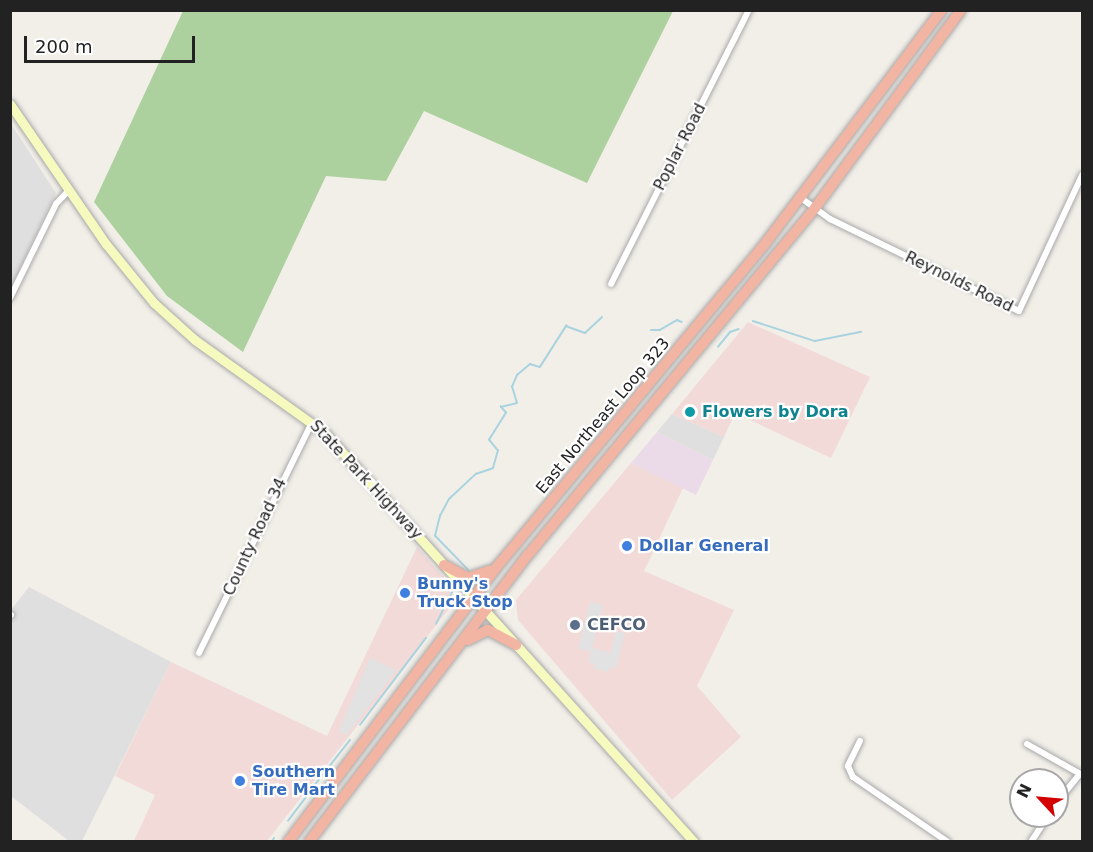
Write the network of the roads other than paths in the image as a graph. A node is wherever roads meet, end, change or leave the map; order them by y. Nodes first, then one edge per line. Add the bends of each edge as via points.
1 (749, 10) edge
2 (942, 10) edge
3 (961, 10) edge
4 (928, 29) junction
5 (941, 39) junction
6 (10, 104) edge
7 (870, 107) junction
8 (884, 118) junction
9 (1083, 176) edge
10 (69, 190) junction
11 (801, 198) junction
12 (814, 208) junction
13 (764, 245) junction
14 (778, 255) junction
15 (611, 284) dead end
16 (10, 298) edge
17 (680, 347) junction
18 (693, 359) junction
19 (312, 421) junction
20 (558, 492) junction
21 (571, 504) junction
22 (501, 562) junction
23 (444, 565) junction
24 (473, 597) junction
25 (485, 610) junction
26 (516, 645) junction
27 (199, 653) dead end
28 (452, 654) junction
29 (395, 701) junction
30 (408, 712) junction
31 (860, 741) dead end
32 (1027, 744) dead end
33 (1082, 775) edge
34 (1069, 789) edge
35 (1040, 828) edge
36 (290, 838) edge
37 (303, 842) edge
38 (309, 842) edge
39 (694, 842) edge
40 (948, 842) edge
41 (1031, 842) edge

1 - 15 street, Poplar Road
2 - 4 highway, East Northeast Loop 323
3 - 5 highway, East Northeast Loop 323
4 - 5 highway
4 - 7 highway, East Northeast Loop 323
5 - 8 highway, East Northeast Loop 323
6 - 10 main road, State Park Highway
7 - 8 highway
7 - 11 highway, East Northeast Loop 323
8 - 12 highway, East Northeast Loop 323
9 - 12 street, Reynolds Road via 1019,311
10 - 16 street via 56,204
10 - 19 main road, State Park Highway via 132,278 163,312 206,348
11 - 12 street, Reynolds Road
11 - 13 highway, East Northeast Loop 323
12 - 14 highway, East Northeast Loop 323
13 - 14 highway
13 - 17 highway, East Northeast Loop 323
14 - 18 highway, East Northeast Loop 323
17 - 18 highway
17 - 20 highway, East Northeast Loop 323
18 - 21 highway, East Northeast Loop 323
19 - 23 main road, State Park Highway
19 - 27 street, County Road 34
20 - 21 highway
20 - 22 highway, East Northeast Loop 323
21 - 25 highway, East Northeast Loop 323
22 - 23 highway via 471,578
22 - 24 highway, East Northeast Loop 323
23 - 24 main road, State Park Highway
24 - 25 main road, State Park Highway
24 - 29 highway, East Northeast Loop 323
25 - 26 main road, State Park Highway
25 - 28 highway, East Northeast Loop 323
26 - 28 highway via 485,630
26 - 39 main road, State Park Highway
28 - 30 highway, East Northeast Loop 323
29 - 30 highway
29 - 36 highway, East Northeast Loop 323
30 - 38 highway, East Northeast Loop 323
31 - 40 street via 848,766 853,777
32 - 33 street
33 - 34 street
35 - 41 street
36 - 37 highway

